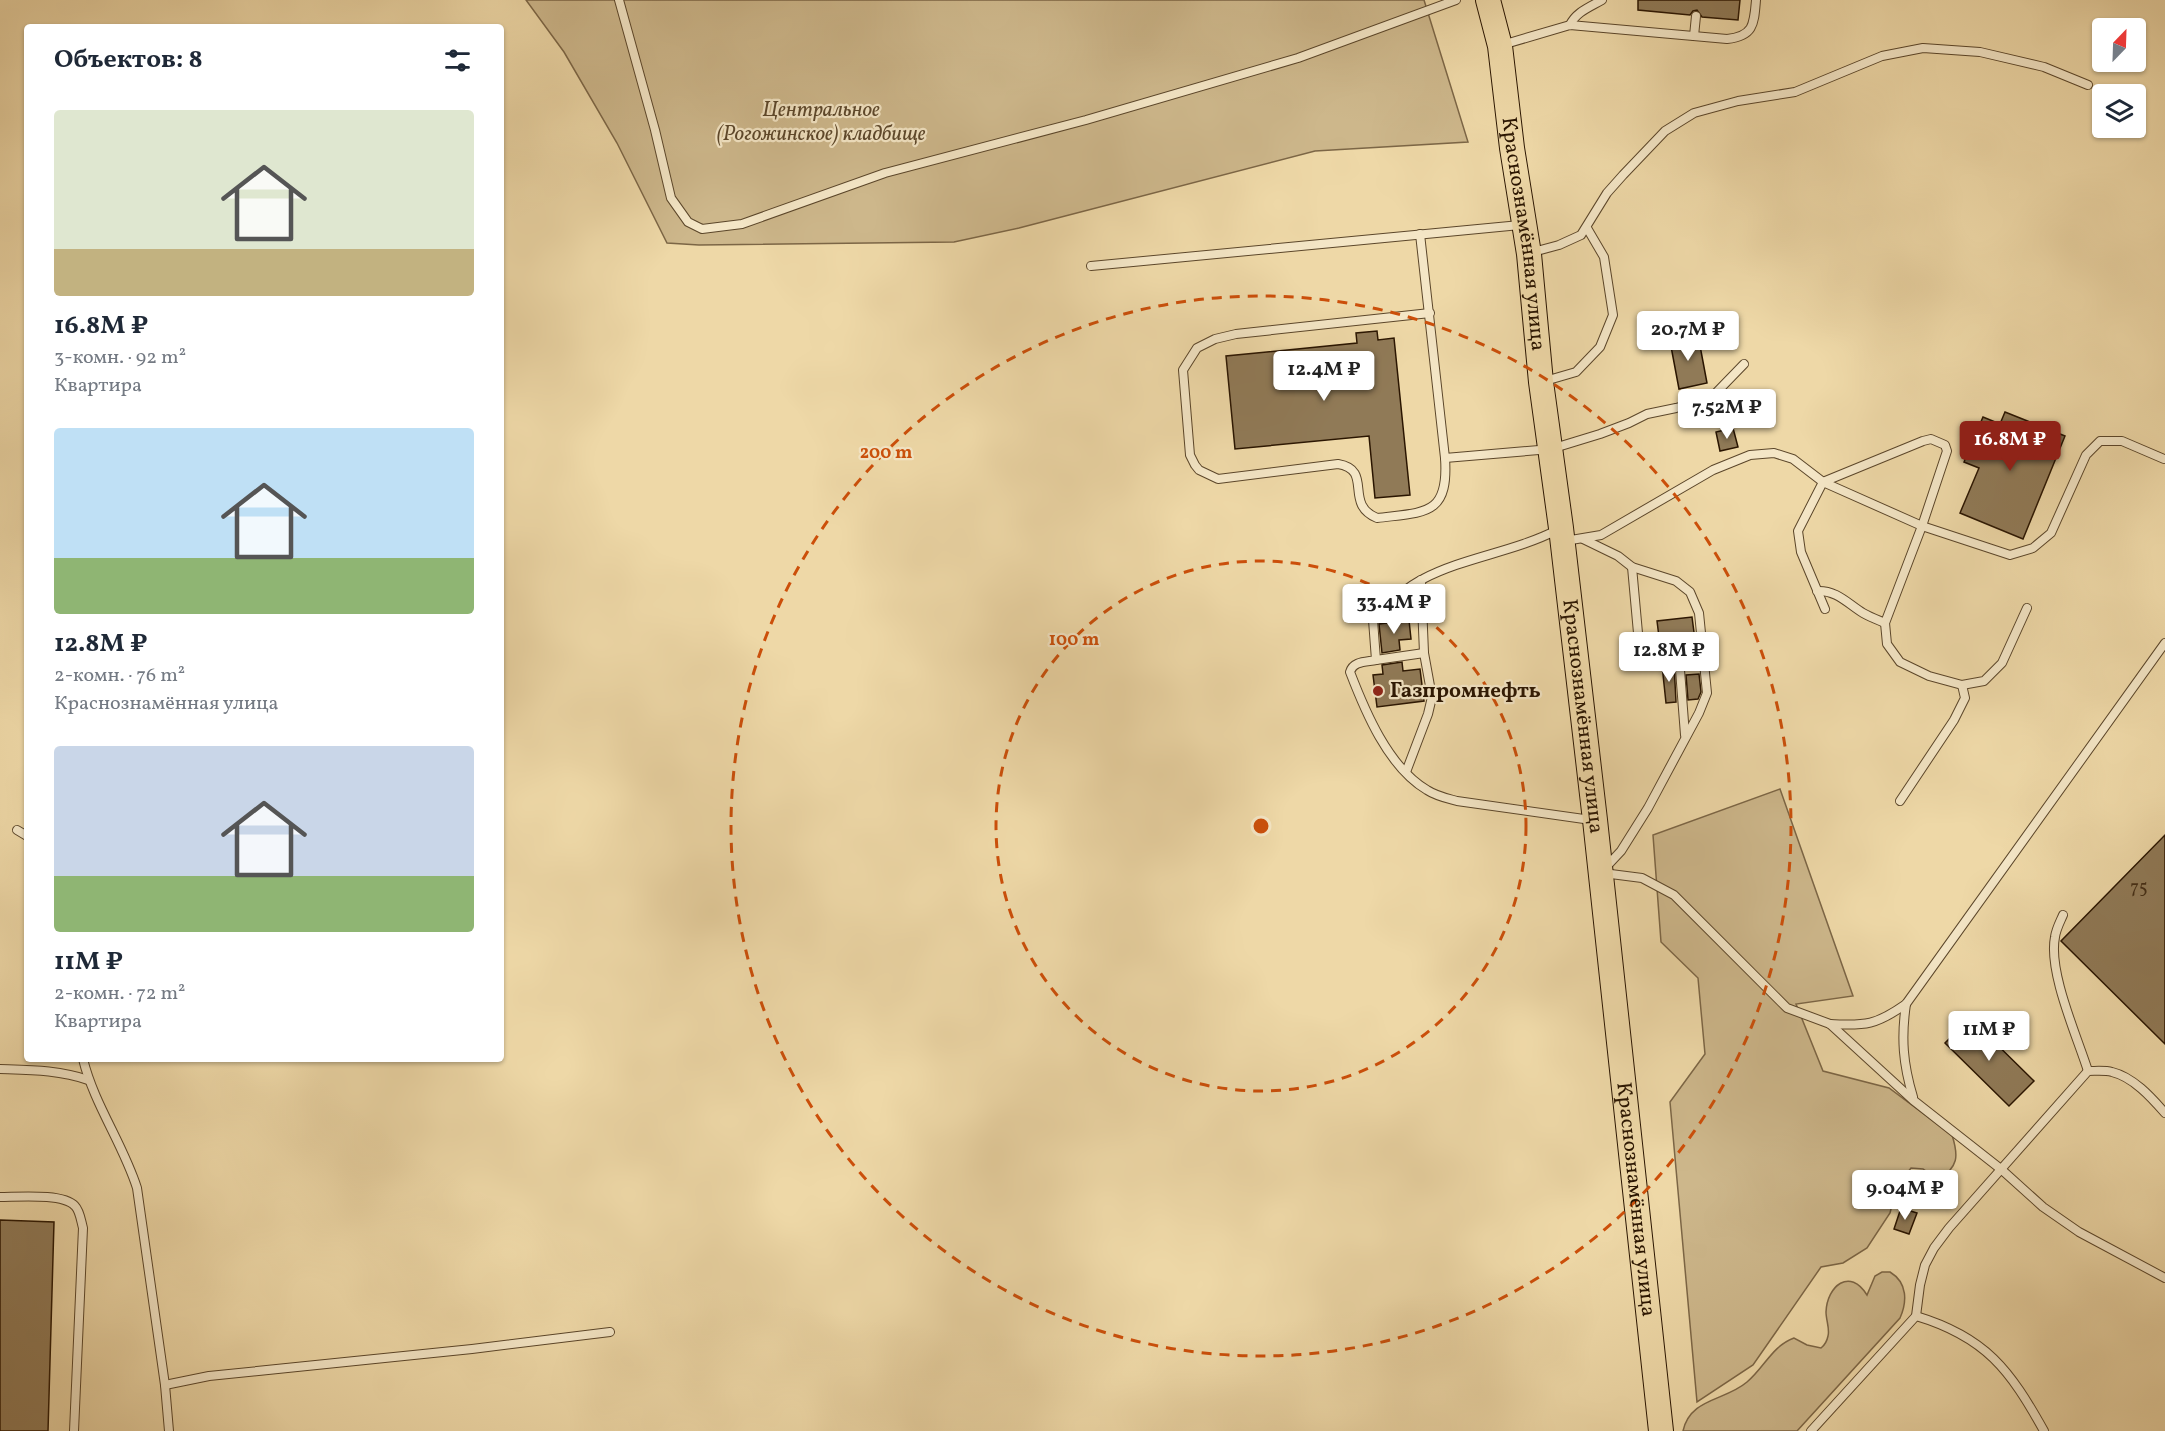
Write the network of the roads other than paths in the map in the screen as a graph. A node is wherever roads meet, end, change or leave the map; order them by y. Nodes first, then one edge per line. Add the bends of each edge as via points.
1 (619, 0) edge
2 (1456, 0) edge
3 (1602, 0) edge
4 (1756, 0) edge
5 (1489, 1) edge
6 (1696, 16) dead end
7 (1570, 25) junction
8 (1694, 36) junction
9 (1500, 46) junction
10 (2088, 85) dead end
11 (1525, 225) junction
12 (1587, 228) junction
13 (1420, 234) junction
14 (1529, 254) junction
15 (1091, 267) dead end
16 (1430, 313) junction
17 (1744, 364) dead end
18 (1541, 382) junction
19 (1551, 448) junction
20 (1445, 458) junction
21 (2164, 459) edge
22 (1823, 482) junction
23 (1922, 526) junction
24 (1568, 536) junction
25 (1632, 567) junction
26 (1421, 580) junction
27 (1817, 591) junction
28 (2027, 608) dead end
29 (1825, 609) dead end
30 (1885, 623) junction
31 (2165, 643) edge
32 (1424, 653) junction
33 (1703, 654) junction
34 (1678, 657) junction
35 (1376, 660) junction
36 (1962, 685) junction
37 (1685, 737) junction
38 (1406, 772) junction
39 (1899, 801) dead end
40 (1595, 820) junction
41 (17, 830) dead end
42 (24, 834) edge
43 (1601, 872) junction
44 (2063, 915) dead end
45 (1906, 1004) junction
46 (1830, 1024) junction
47 (84, 1062) edge
48 (0, 1069) edge
49 (2088, 1071) junction
50 (88, 1080) junction
51 (1913, 1100) junction
52 (2165, 1113) edge
53 (2002, 1170) junction
54 (0, 1197) edge
55 (2165, 1278) edge
56 (1916, 1316) junction
57 (610, 1332) dead end
58 (165, 1385) junction
59 (74, 1431) edge
60 (169, 1431) edge
61 (1661, 1431) edge
62 (1811, 1431) edge
63 (2044, 1431) edge

1 - 2 lane via 671,198 688,222 702,229 742,224 885,173 1287,61
3 - 7 lane via 1580,12
4 - 8 lane via 1754,23 1747,33 1727,39
5 - 9 main road, Краснознамённая улица
6 - 8 lane
7 - 8 lane
7 - 9 lane
9 - 11 main road, Краснознамённая улица
10 - 12 lane via 2044,67 1980,52 1923,48 1882,56 1795,92 1738,100 1694,113 1665,131 1623,175 1607,193
11 - 13 lane
11 - 14 main road, Краснознамённая улица
12 - 14 lane via 1559,245
12 - 18 lane via 1604,257 1612,315 1600,347 1576,372
13 - 15 lane
13 - 16 lane
14 - 18 main road, Краснознамённая улица
16 - 20 lane
16 - 20 lane via 1236,334 1197,348 1183,370 1190,455 1199,470 1218,479 1344,465 1354,471 1363,509 1377,518 1420,513 1437,503 1446,478
17 - 19 lane via 1711,398 1647,414 1610,431
18 - 19 main road, Краснознамённая улица
19 - 20 lane
19 - 24 main road, Краснознамённая улица
21 - 23 lane via 2122,441 2100,441 2086,455 2051,533 2033,548 2010,555
22 - 23 lane
22 - 23 lane via 1923,441 1938,441 1947,451
22 - 24 lane via 1793,459 1774,453 1750,455 1713,470 1601,535
22 - 27 lane via 1798,531 1801,552
23 - 30 lane
24 - 25 lane via 1618,556
24 - 26 lane via 1536,541 1451,566
24 - 40 main road, Краснознамённая улица
25 - 33 lane via 1677,581 1690,592 1699,613
25 - 34 lane via 1639,644 1645,654 1657,660
26 - 32 lane
26 - 35 lane via 1373,620
27 - 29 lane
27 - 30 lane via 1839,596
28 - 36 lane via 2002,663 1984,681
30 - 36 lane via 1887,644 1900,662 1929,676
31 - 45 lane
32 - 35 lane
32 - 38 lane via 1432,697
33 - 34 lane
33 - 37 lane via 1707,693
34 - 37 lane
35 - 38 lane via 1355,664 1350,672 1376,732
36 - 39 lane via 1965,698 1954,720
37 - 43 lane via 1632,834
38 - 40 lane via 1426,790 1457,801
40 - 43 main road, Краснознамённая улица
41 - 42 lane
43 - 46 lane via 1642,878 1674,895 1787,1008
43 - 61 main road, Краснознамённая улица
44 - 49 lane via 2053,953
45 - 46 lane via 1885,1019 1859,1025
45 - 51 lane via 1903,1053
46 - 51 lane
47 - 50 lane
48 - 50 lane via 45,1071
49 - 52 lane via 2112,1072 2129,1080
49 - 53 lane
50 - 58 lane via 137,1188
51 - 53 lane
53 - 55 lane via 2043,1207 2079,1232
53 - 56 lane via 1934,1248 1925,1265
54 - 59 lane via 57,1198 77,1207 80,1216 83,1228
56 - 62 lane
56 - 63 lane via 1952,1329 1992,1357 2025,1395
57 - 58 lane via 209,1376
58 - 60 lane

